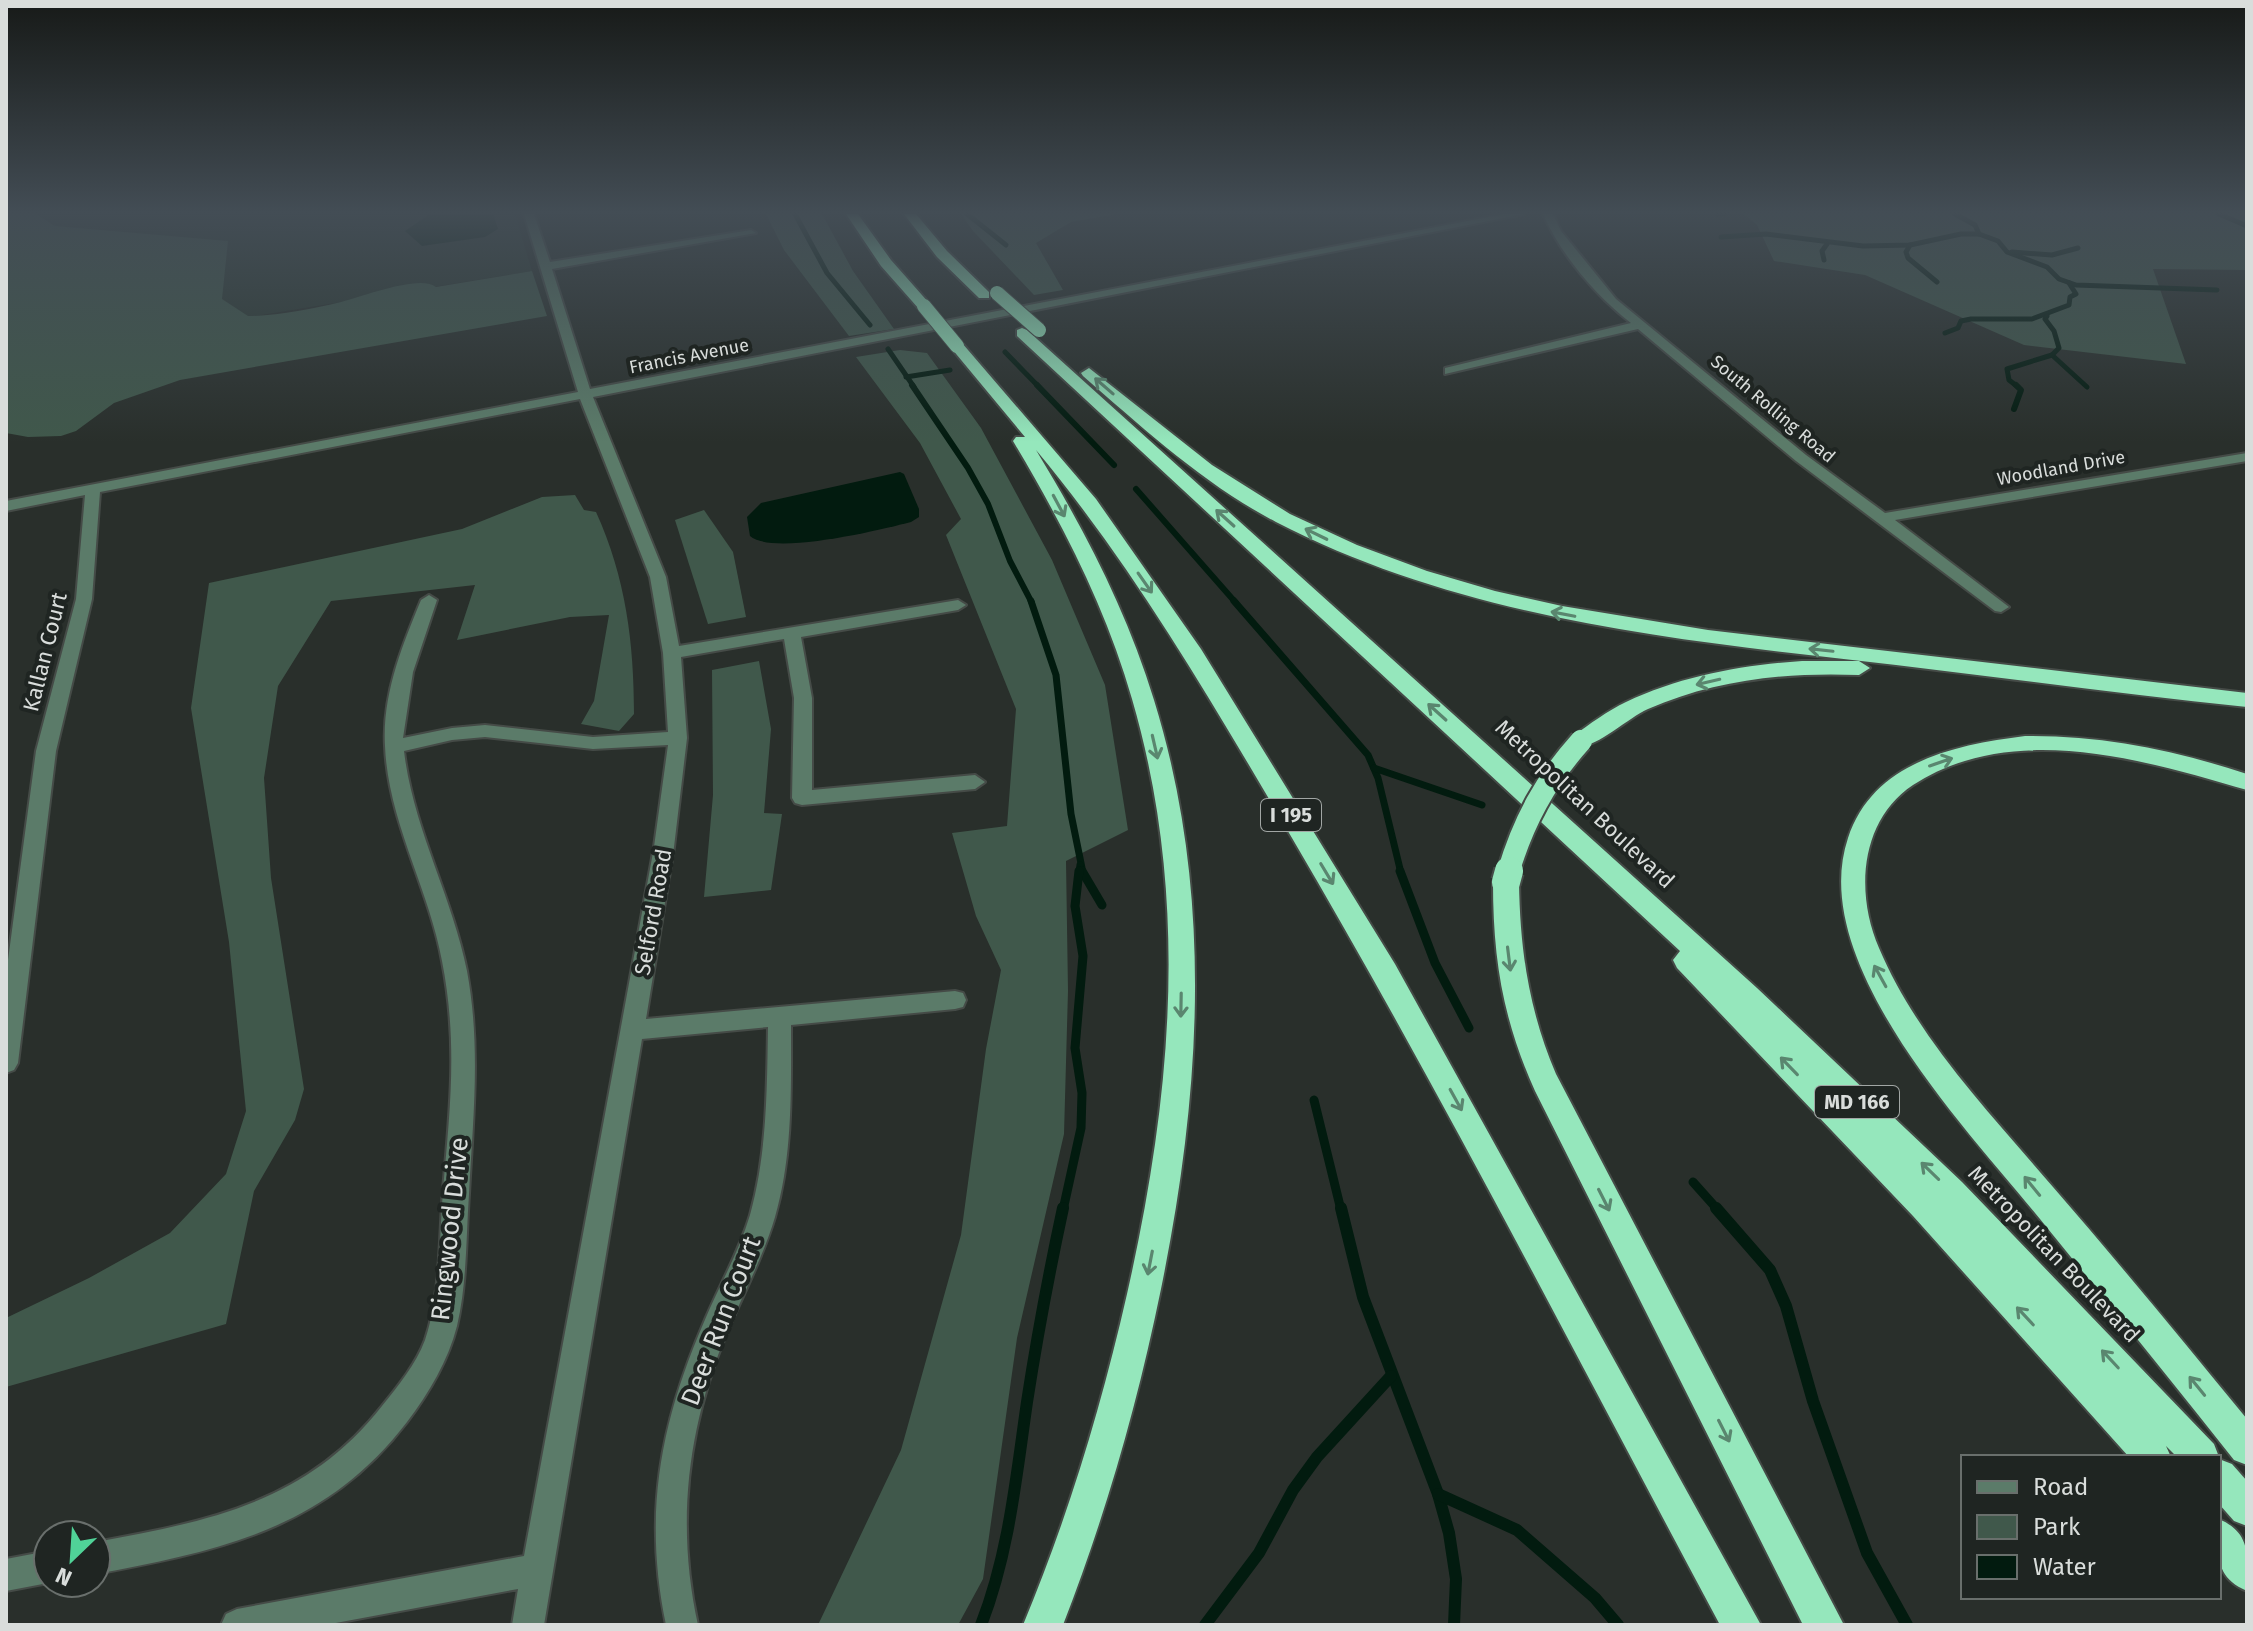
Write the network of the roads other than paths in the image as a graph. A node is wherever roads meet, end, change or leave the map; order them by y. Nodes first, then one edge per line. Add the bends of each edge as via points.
1 (553, 290) edge
2 (910, 290) edge
3 (985, 290) edge
4 (987, 290) edge
5 (1124, 290) edge
6 (1601, 290) edge
7 (990, 294) junction
8 (1639, 325) junction
9 (1031, 331) junction
10 (957, 346) junction
11 (1450, 371) dead end
12 (585, 394) junction
13 (2247, 457) edge
14 (93, 489) junction
15 (6, 506) edge
16 (1882, 518) junction
17 (429, 600) dead end
18 (958, 605) dead end
19 (2001, 607) dead end
20 (792, 633) junction
21 (672, 653) junction
22 (2204, 696) junction
23 (2247, 700) edge
24 (678, 738) junction
25 (394, 747) junction
26 (1495, 764) junction
27 (975, 782) dead end
28 (2247, 782) edge
29 (955, 1000) dead end
30 (780, 1016) junction
31 (632, 1030) junction
32 (6, 1063) edge
33 (1575, 1316) junction
34 (2247, 1447) edge
35 (2151, 1455) edge
36 (2199, 1455) edge
37 (2221, 1479) edge
38 (2247, 1508) edge
39 (2221, 1540) edge
40 (112, 1555) edge
41 (32, 1570) edge
42 (537, 1570) junction
43 (2247, 1572) edge
44 (6, 1575) edge
45 (237, 1625) edge
46 (528, 1625) edge
47 (682, 1625) edge
48 (1043, 1625) edge
49 (1721, 1625) edge
50 (1741, 1625) edge
51 (1824, 1625) edge

1 - 12 street, Selford Road
2 - 10 highway, I 195, bridge
3 - 7 highway, Metropolitan Boulevard
4 - 7 highway
5 - 12 street, Francis Avenue
6 - 8 street, South Rolling Road
7 - 9 highway, Metropolitan Boulevard
8 - 11 street
8 - 16 street, South Rolling Road
22 -> 9 highway via 1704,637 1561,614 1434,581 1332,542 1232,487
26 -> 9 highway, Metropolitan Boulevard
10 -> 33 highway, I 195 via 1090,503 1191,649 1385,972
10 -> 48 highway via 1060,507 1131,666 1154,738 1169,812 1177,904 1181,1000 1175,1121 1151,1258 1114,1420 1084,1521
12 - 14 street, Francis Avenue
12 - 21 street, Selford Road via 658,577
13 - 16 street, Woodland Drive
14 - 15 street, Francis Avenue
14 - 32 street, Kallan Court via 84,599 46,751
16 - 19 street, South Rolling Road
17 - 25 street, Ringwood Drive via 403,675
18 - 20 street
20 - 21 street
20 - 27 street via 803,698 802,798
21 - 24 street, Selford Road
22 - 23 highway
22 -> 51 highway, bridge via 1931,672 1779,669 1679,689 1632,708 1581,741 1552,772 1530,808 1506,882 1506,929 1513,989 1534,1056
24 - 25 street via 593,743 485,731
24 - 31 street, Selford Road
25 - 40 street, Ringwood Drive via 403,799 446,929 461,1000 466,1064 447,1302 436,1347 391,1421 353,1461 310,1494 259,1520 192,1541
35 -> 26 highway via 1924,1206
36 -> 26 highway, Metropolitan Boulevard / MD 166 via 1951,1192
34 -> 28 highway via 1970,1110 1906,1023 1870,958 1854,909 1853,861 1866,822 1888,792 1922,768 1974,751 2021,743 2088,745 2154,755
29 - 30 street
30 - 31 street
30 - 47 street, Deer Run Court via 778,1126 767,1200 701,1361 680,1429 668,1510 672,1590
31 - 42 street, Selford Road
33 - 49 highway
33 - 50 highway
37 - 38 highway
39 - 43 highway
41 - 44 street
42 - 45 street
42 - 46 street, Selford Road

